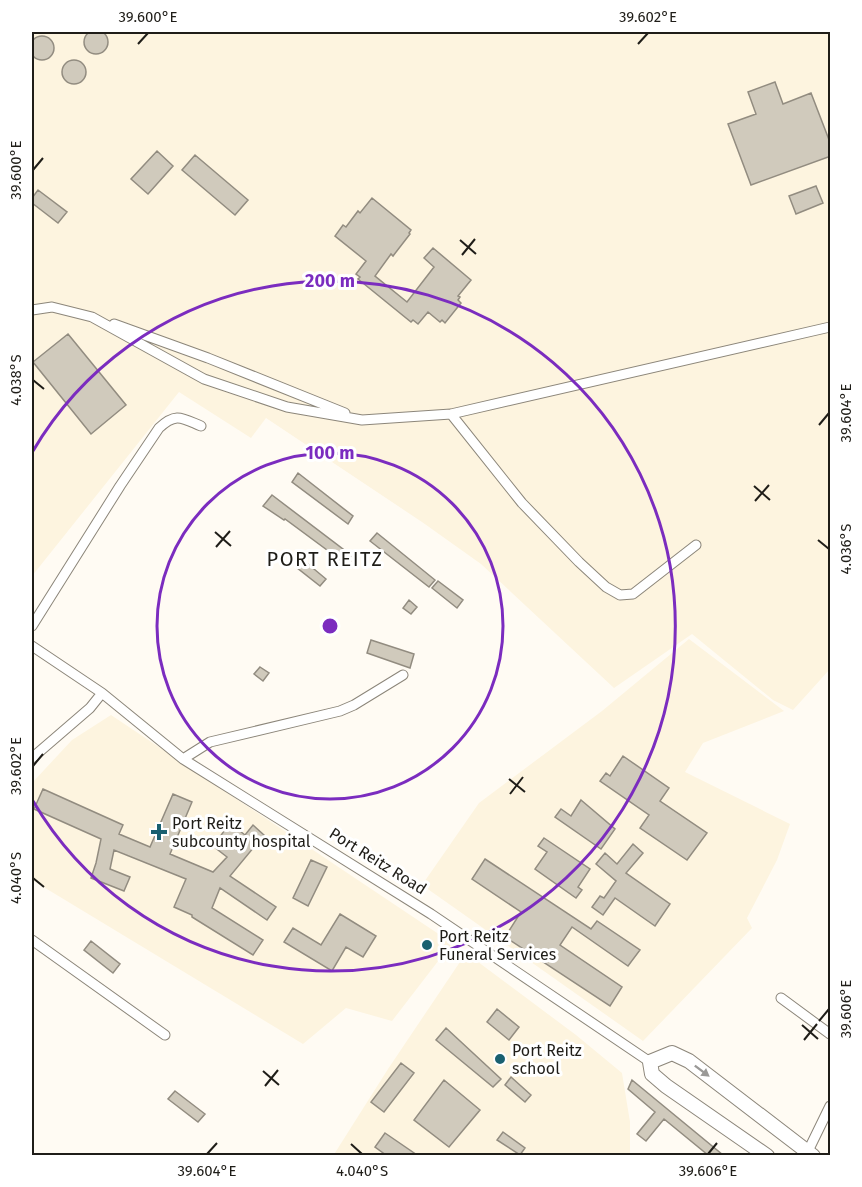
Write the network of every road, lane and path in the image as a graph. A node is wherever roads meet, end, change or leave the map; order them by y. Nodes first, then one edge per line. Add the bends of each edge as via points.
1 (32, 310) edge
2 (92, 317) junction
3 (831, 327) edge
4 (451, 414) junction
5 (362, 420) junction
6 (201, 426) dead end
7 (696, 545) dead end
8 (32, 626) edge
9 (32, 646) edge
10 (403, 675) dead end
11 (102, 693) junction
12 (32, 758) edge
13 (183, 759) junction
14 (32, 940) edge
15 (780, 998) dead end
16 (831, 1034) edge
17 (165, 1035) dead end
18 (650, 1062) junction
19 (831, 1106) edge
20 (809, 1152) edge
21 (767, 1155) edge

1 - 2 street via 52,307
2 - 5 street via 208,358
2 - 5 street via 204,379 287,407
3 - 4 street
4 - 5 street
4 - 7 street via 522,503 606,588 620,595 633,594
6 - 8 street via 175,417 159,428
9 - 11 street, Port Reitz Road
10 - 13 street via 340,711 210,742
11 - 12 street
11 - 13 street, Port Reitz Road
13 - 18 street, Port Reitz Road via 431,914
14 - 17 street
15 - 16 street
18 -> 20 main road via 672,1053 689,1061
18 - 21 main road, Port Reitz Road via 652,1074 666,1086
19 - 20 street

